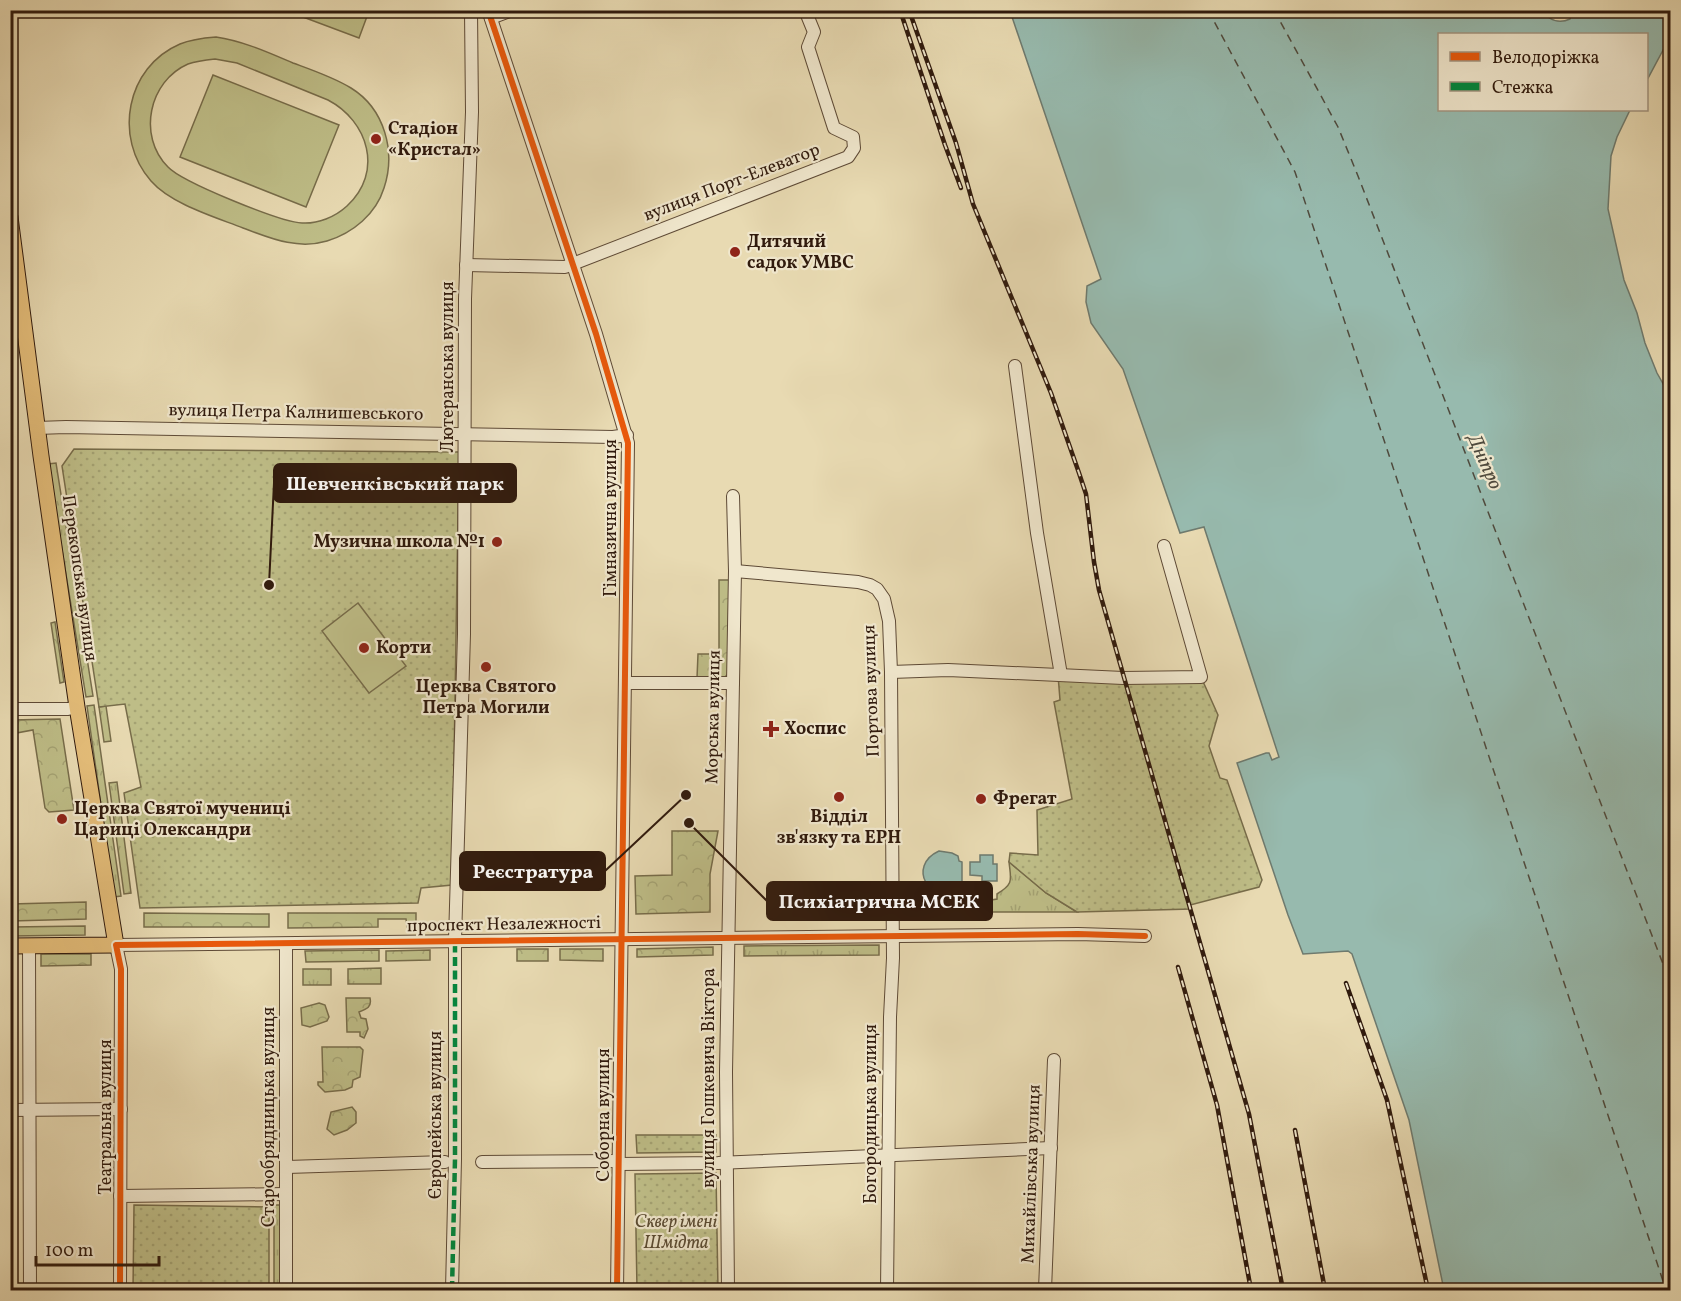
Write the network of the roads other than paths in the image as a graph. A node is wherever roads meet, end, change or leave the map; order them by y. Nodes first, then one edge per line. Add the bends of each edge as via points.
1 (471, 10) edge
2 (512, 10) edge
3 (805, 10) edge
4 (490, 14) edge
5 (10, 217) edge
6 (466, 265) junction
7 (572, 265) junction
8 (1016, 366) dead end
9 (38, 428) junction
10 (466, 434) junction
11 (627, 435) junction
12 (733, 496) dead end
13 (1164, 546) dead end
14 (735, 571) junction
15 (891, 672) junction
16 (1061, 675) junction
17 (625, 683) junction
18 (733, 683) junction
19 (78, 706) junction
20 (10, 709) edge
21 (1145, 936) dead end
22 (893, 937) junction
23 (728, 938) junction
24 (622, 939) junction
25 (455, 940) junction
26 (286, 944) junction
27 (116, 945) junction
28 (10, 946) edge
29 (29, 946) junction
30 (1054, 1060) dead end
31 (122, 1108) junction
32 (10, 1110) edge
33 (29, 1110) junction
34 (1051, 1148) junction
35 (890, 1156) junction
36 (445, 1162) dead end
37 (482, 1162) dead end
38 (619, 1163) junction
39 (726, 1163) junction
40 (286, 1167) junction
41 (286, 1194) junction
42 (120, 1196) junction
43 (30, 1290) edge
44 (120, 1290) edge
45 (286, 1290) edge
46 (452, 1290) edge
47 (617, 1290) edge
48 (728, 1290) edge
49 (887, 1290) edge
50 (1046, 1290) edge

1 - 6 street, Лютеранська вулиця
2 - 4 street
3 - 7 street, вулиця Порт-Елеватор via 814,32 808,47 834,128 854,137 854,148 848,157
4 - 7 street, Гімназична вулиця
5 - 9 main road, Перекопська вулиця
6 - 7 street, вулиця Порт-Елеватор
6 - 10 street, Лютеранська вулиця
7 - 11 street, Гімназична вулиця
8 - 16 street via 1037,533
9 - 10 street, вулиця Петра Калнишевського
9 - 19 main road, Перекопська вулиця
10 - 11 street, вулиця Петра Калнишевського
10 - 25 street, Лютеранська вулиця via 464,696
11 - 17 street, Гімназична вулиця
12 - 14 street, Морська вулиця
13 - 16 street via 1201,677
14 - 15 street, Портова вулиця via 870,585 884,599
14 - 18 street, Морська вулиця
15 - 16 street via 948,670
15 - 22 street, Портова вулиця
17 - 18 street
17 - 24 street, Гімназична вулиця
18 - 23 street, Морська вулиця
19 - 20 street
19 - 27 main road, Перекопська вулиця
21 - 22 street, проспект Незалежності
22 - 23 street, проспект Незалежності
22 - 35 street, Богородицька вулиця
23 - 24 street, проспект Незалежності
23 - 39 street, вулиця Гошкевича Віктора
24 - 25 street, проспект Незалежності
24 - 38 street, Соборна вулиця
25 - 26 street, проспект Незалежності
25 - 46 street, Європейська вулиця
26 - 27 street, проспект Незалежності
26 - 40 street, Старообрядницька вулиця
27 - 29 main road, проспект Незалежності
27 - 31 street, Театральна вулиця via 121,969
28 - 29 main road, проспект Незалежності
29 - 33 street
30 - 34 street, Михайлівська вулиця
31 - 33 street
31 - 42 street, Театральна вулиця
32 - 33 street
33 - 43 street
34 - 35 street
34 - 50 street, Михайлівська вулиця
35 - 39 street
35 - 49 street, Богородицька вулиця
36 - 40 street
37 - 38 street
38 - 39 street
38 - 47 street, Соборна вулиця
39 - 48 street, вулиця Гошкевича Віктора
40 - 41 street, Старообрядницька вулиця
41 - 42 street
41 - 45 street, Старообрядницька вулиця
42 - 44 street, Театральна вулиця

